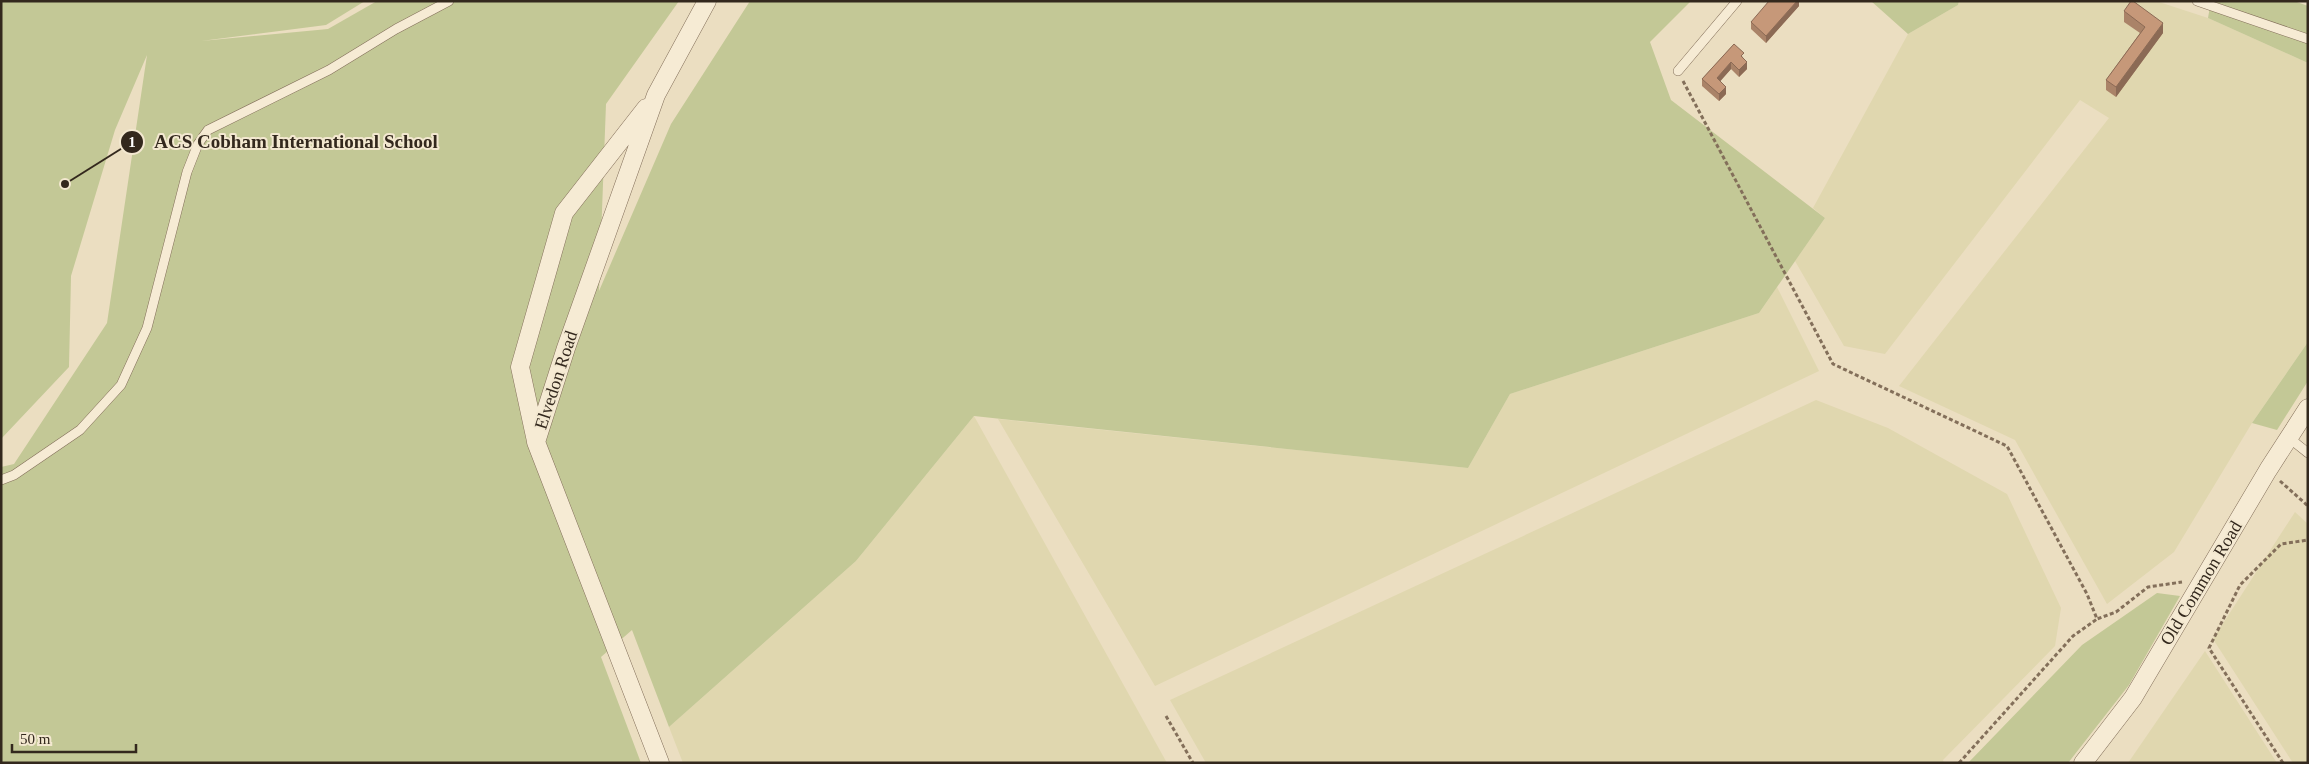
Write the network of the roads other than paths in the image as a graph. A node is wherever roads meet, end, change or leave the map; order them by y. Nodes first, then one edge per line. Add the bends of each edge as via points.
1 (449, 1) edge
2 (707, 1) edge
3 (1737, 1) edge
4 (2197, 1) edge
5 (2308, 39) edge
6 (1678, 72) road end
7 (656, 95) junction
8 (2308, 408) edge
9 (2288, 437) junction
10 (536, 442) junction
11 (2308, 453) edge
12 (1, 480) edge
13 (2086, 759) edge
14 (660, 763) edge

1 - 12 lane via 329,70 208,130 186,172 148,328 121,384 80,430 14,475
2 - 7 street, Elvedon Road
3 - 6 lane
4 - 5 lane
7 - 10 street, Elvedon Road
7 - 10 street via 564,213 520,367
8 - 9 street, Old Common Road
9 - 11 lane
9 - 13 street, Old Common Road via 2133,698
10 - 14 street, Elvedon Road

